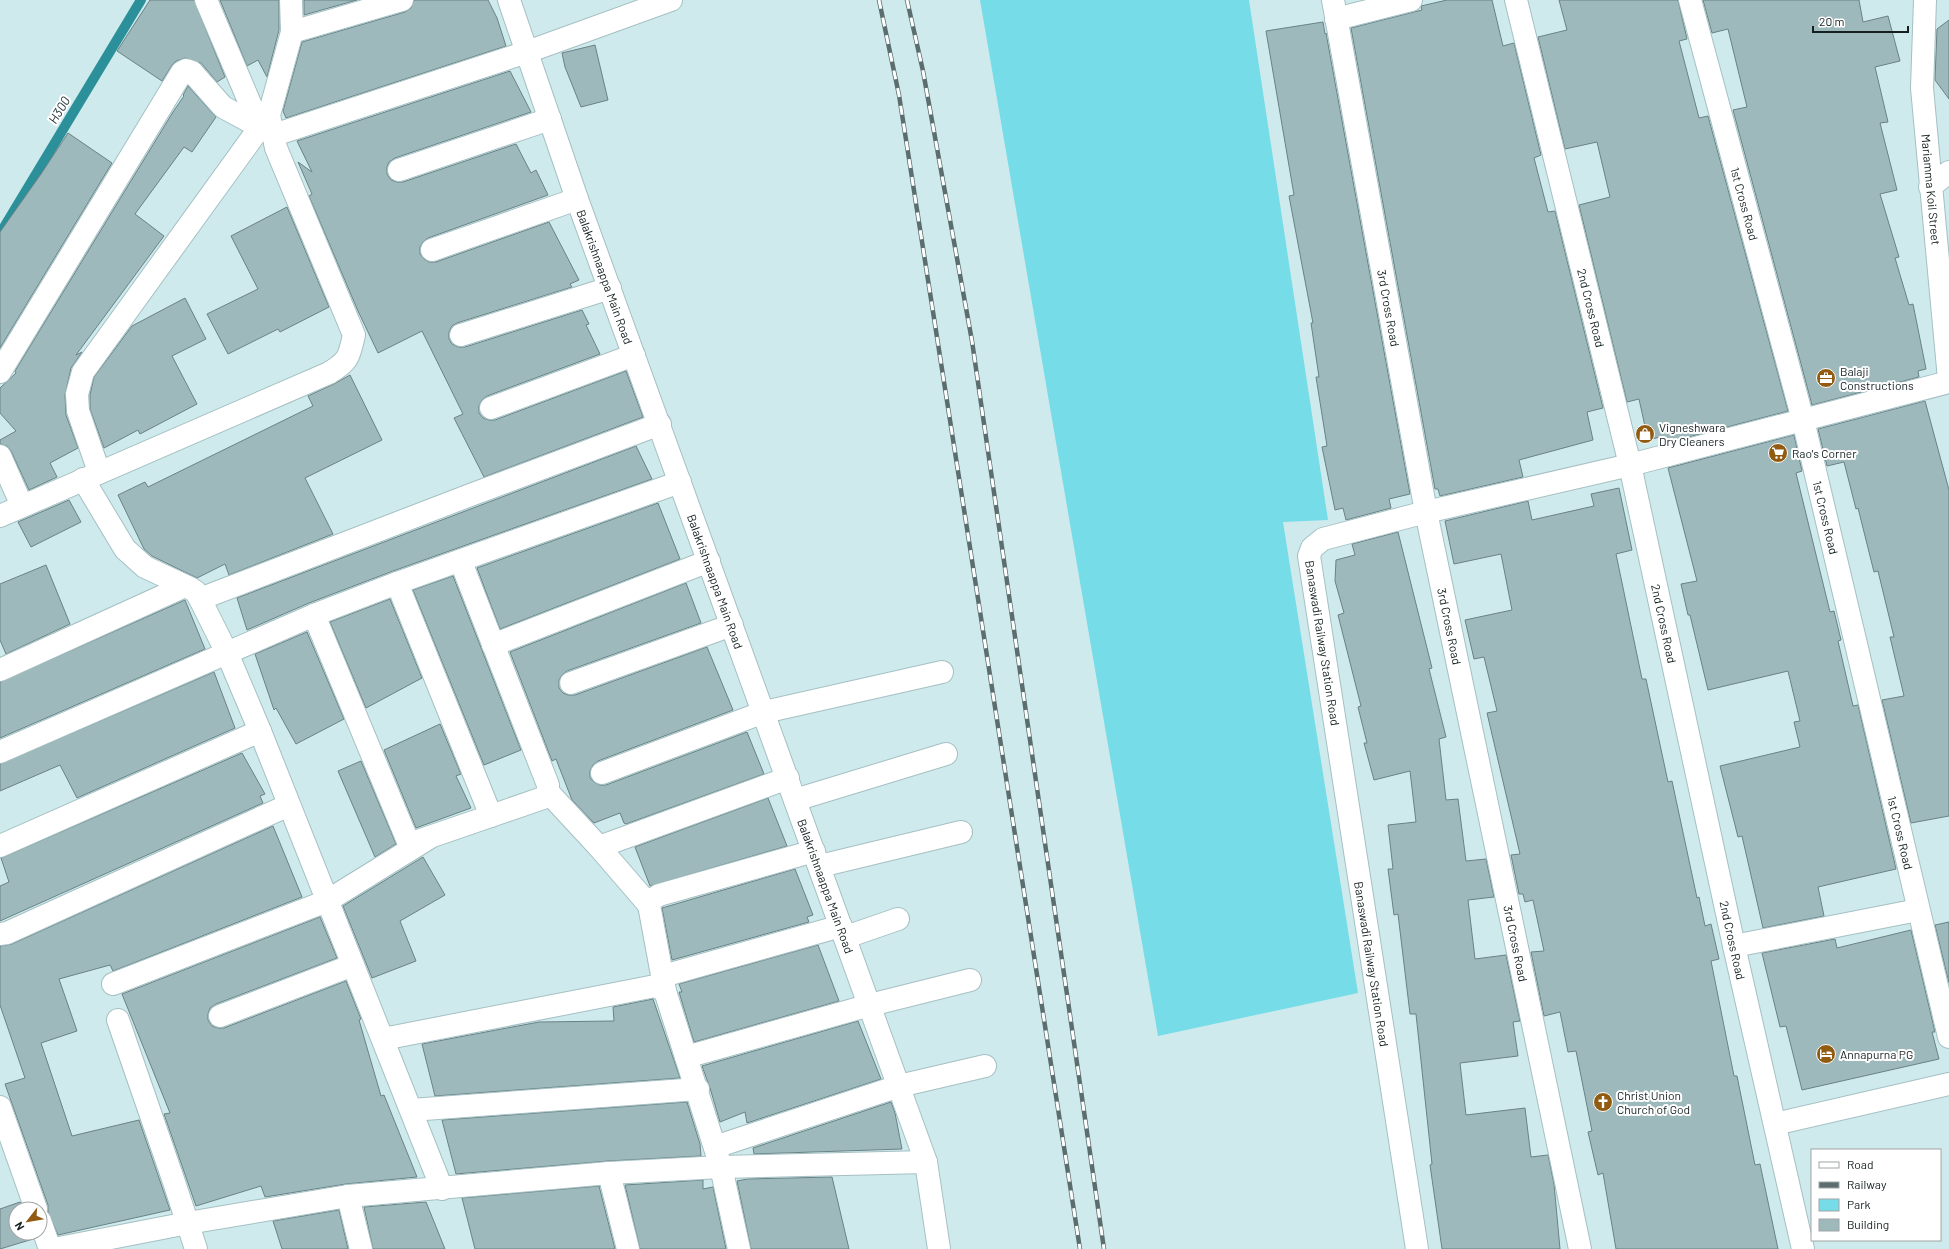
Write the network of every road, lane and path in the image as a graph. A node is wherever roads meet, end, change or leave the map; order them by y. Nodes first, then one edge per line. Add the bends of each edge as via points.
1 (206, 0) edge
2 (291, 0) edge
3 (402, 0) edge
4 (509, 0) edge
5 (671, 0) edge
6 (1411, 0) edge
7 (1516, 0) edge
8 (1690, 0) edge
9 (1925, 0) edge
10 (1335, 10) edge
11 (292, 32) junction
12 (527, 52) junction
13 (550, 119) junction
14 (268, 126) junction
15 (399, 170) dead end
16 (1949, 172) edge
17 (1930, 187) junction
18 (577, 199) junction
19 (432, 250) dead end
20 (610, 288) junction
21 (461, 336) dead end
22 (634, 355) junction
23 (0, 372) edge
24 (1949, 379) edge
25 (1949, 382) edge
26 (491, 408) dead end
27 (1803, 420) junction
28 (660, 424) junction
29 (0, 456) edge
30 (1630, 464) junction
31 (91, 476) junction
32 (680, 482) junction
33 (22, 506) junction
34 (1426, 512) junction
35 (0, 516) edge
36 (709, 561) junction
37 (461, 562) junction
38 (398, 583) junction
39 (193, 593) junction
40 (314, 615) junction
41 (732, 625) junction
42 (493, 645) junction
43 (227, 653) junction
44 (0, 670) edge
45 (942, 672) dead end
46 (571, 684) dead end
47 (764, 712) junction
48 (260, 731) junction
49 (0, 752) edge
50 (946, 754) dead end
51 (602, 773) dead end
52 (788, 778) junction
53 (548, 792) junction
54 (795, 800) junction
55 (290, 805) junction
56 (491, 816) junction
57 (960, 832) dead end
58 (431, 837) junction
59 (0, 846) edge
60 (599, 847) junction
61 (817, 859) junction
62 (328, 901) junction
63 (649, 905) junction
64 (1918, 910) junction
65 (898, 919) dead end
66 (844, 932) junction
67 (0, 934) edge
68 (1734, 946) junction
69 (353, 965) junction
70 (1940, 966) edge
71 (970, 980) dead end
72 (664, 983) junction
73 (114, 984) dead end
74 (870, 1005) junction
75 (220, 1016) dead end
76 (118, 1020) dead end
77 (1949, 1037) edge
78 (383, 1039) junction
79 (686, 1057) junction
80 (985, 1066) dead end
81 (1949, 1084) edge
82 (899, 1086) junction
83 (698, 1090) junction
84 (0, 1107) edge
85 (411, 1110) junction
86 (1775, 1124) junction
87 (715, 1147) junction
88 (926, 1162) junction
89 (721, 1167) junction
90 (609, 1173) junction
91 (442, 1189) junction
92 (348, 1196) junction
93 (33, 1201) edge
94 (188, 1223) junction
95 (54, 1249) edge
96 (196, 1249) edge
97 (361, 1249) edge
98 (628, 1249) edge
99 (739, 1249) edge
100 (939, 1249) edge
101 (1417, 1249) edge
102 (1580, 1249) edge
103 (1803, 1249) edge

1 - 14 street
2 - 11 street
3 - 11 street
4 - 12 street, Balakrishnaappa Main Road
5 - 12 street
6 - 10 street
7 - 30 street, 2nd Cross Road
8 - 27 street, 1st Cross Road
9 - 17 street, Mariamma Koil Street via 1922,88
10 - 34 street, 3rd Cross Road
11 - 14 street
12 - 13 street, Balakrishnaappa Main Road
12 - 14 street
13 - 15 street
13 - 18 street, Balakrishnaappa Main Road
14 - 23 street via 222,107 192,72 182,72
14 - 31 street via 83,372 77,394 78,411
14 - 31 street via 354,335 350,354 343,364 329,373
16 - 17 street
17 - 24 street, Mariamma Koil Street
18 - 19 street
18 - 20 street, Balakrishnaappa Main Road
20 - 21 street
20 - 22 street, Balakrishnaappa Main Road
22 - 26 street
22 - 28 street, Balakrishnaappa Main Road
25 - 27 street, Banaswadi Railway Station Road
27 - 30 street, Banaswadi Railway Station Road
27 - 64 street, 1st Cross Road
28 - 32 street, Balakrishnaappa Main Road
28 - 39 street
29 - 33 street
30 - 34 street, Banaswadi Railway Station Road
30 - 68 street, 2nd Cross Road
31 - 33 street
31 - 39 street via 125,549 145,567
32 - 36 street, Balakrishnaappa Main Road
32 - 37 street
33 - 35 street
34 - 101 street, Banaswadi Railway Station Road via 1323,539 1312,548 1309,556
34 - 102 street, 3rd Cross Road
36 - 41 street, Balakrishnaappa Main Road
36 - 42 street
37 - 38 street
37 - 42 street
38 - 40 street
38 - 56 street
39 - 43 street
39 - 44 street
40 - 43 street
40 - 58 street via 407,839 415,842
41 - 46 street
41 - 47 street, Balakrishnaappa Main Road
42 - 53 street via 548,785
43 - 48 street
43 - 49 street
45 - 47 street
47 - 51 street
47 - 52 street, Balakrishnaappa Main Road
48 - 55 street
48 - 59 street
50 - 54 street
52 - 54 street, Balakrishnaappa Main Road
52 - 60 street
53 - 56 street via 544,798
53 - 60 street
54 - 61 street, Balakrishnaappa Main Road
55 - 62 street
55 - 67 street via 14,930
56 - 58 street
57 - 61 street
58 - 62 street
60 - 63 street
61 - 63 street via 659,895 651,900
61 - 66 street, Balakrishnaappa Main Road
62 - 69 street
62 - 73 street
63 - 72 street
64 - 68 street
64 - 70 street, 1st Cross Road
65 - 66 street
66 - 72 street
66 - 74 street, Balakrishnaappa Main Road
68 - 86 street, 2nd Cross Road
69 - 75 street
69 - 78 street
70 - 77 street, 1st Cross Road
71 - 74 street
72 - 78 street
72 - 79 street
74 - 79 street
74 - 82 street, Balakrishnaappa Main Road
76 - 94 street
78 - 85 street
79 - 83 street
80 - 82 street
81 - 86 street
82 - 87 street
82 - 88 street, Balakrishnaappa Main Road
83 - 85 street
83 - 87 street
84 - 93 street
85 - 91 street
86 - 103 street, 2nd Cross Road
87 - 89 street
88 - 89 street
88 - 100 street, Balakrishnaappa Main Road
89 - 90 street
89 - 99 street
90 - 91 street
90 - 98 street
91 - 92 street
92 - 94 street
92 - 97 street
94 - 95 street
94 - 96 street

